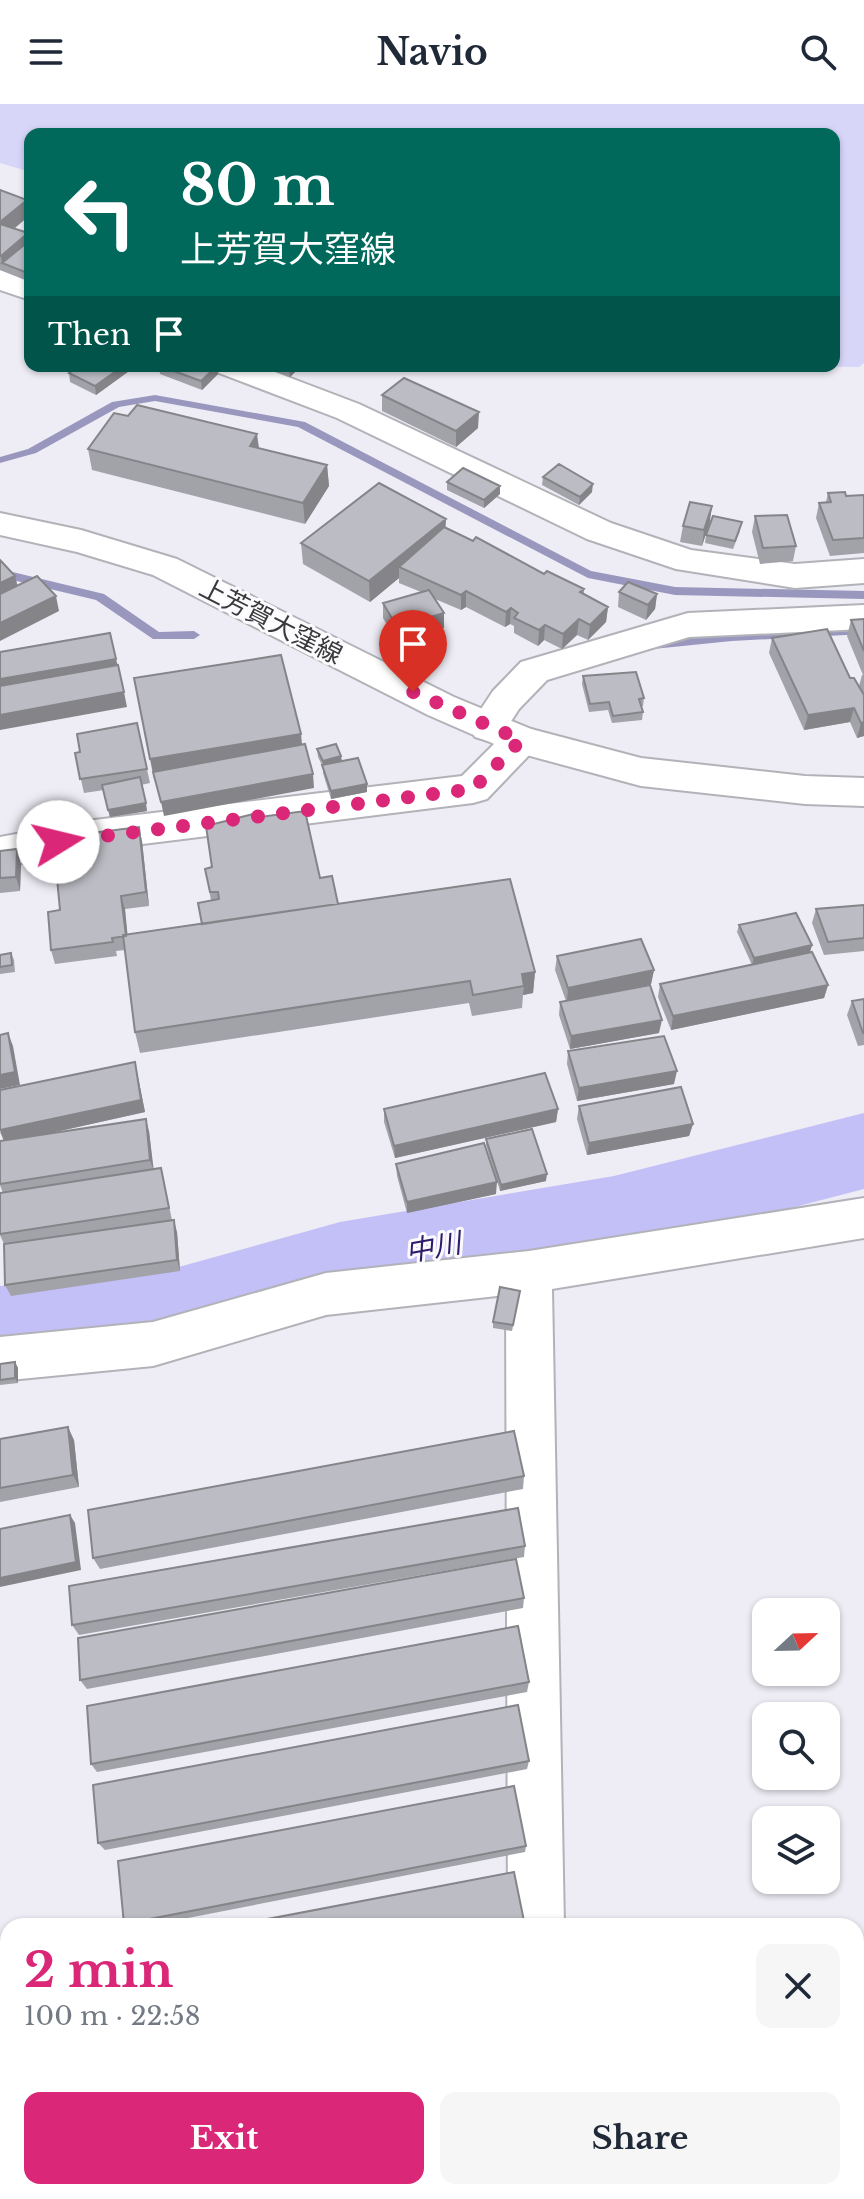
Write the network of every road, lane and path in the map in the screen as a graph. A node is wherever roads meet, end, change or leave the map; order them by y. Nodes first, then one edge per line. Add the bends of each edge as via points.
1 (0, 279) edge
2 (24, 289) edge
3 (246, 372) edge
4 (0, 524) edge
5 (864, 571) edge
6 (864, 617) edge
7 (505, 733) junction
8 (864, 792) edge
9 (0, 852) edge
10 (864, 1218) edge
11 (529, 1272) junction
12 (0, 1359) edge
13 (536, 1918) edge

1 - 2 street
3 - 5 street via 348,411 599,531 688,561 795,576
4 - 7 street, 上芳賀大窪線 via 165,567
6 - 7 street via 688,625 534,671 506,700
7 - 8 street, 上芳賀大窪線 via 641,772
7 - 9 street via 473,789 86,836
10 - 11 street
11 - 12 street via 326,1294 153,1344
11 - 13 street

